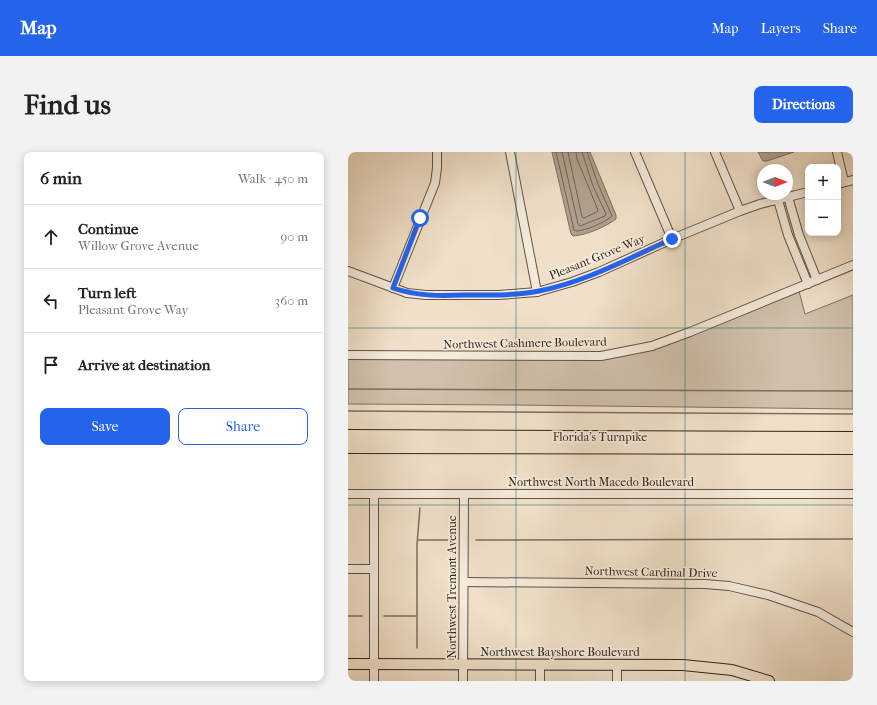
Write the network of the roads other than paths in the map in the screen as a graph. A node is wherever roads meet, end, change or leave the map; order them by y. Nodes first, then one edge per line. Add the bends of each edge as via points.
1 (437, 152) edge
2 (510, 152) edge
3 (635, 152) edge
4 (715, 152) edge
5 (837, 152) edge
6 (839, 164) edge
7 (853, 180) edge
8 (841, 183) edge
9 (805, 193) edge
10 (793, 196) edge
11 (778, 200) joint
12 (789, 200) edge
13 (740, 211) junction
14 (672, 239) junction
15 (803, 245) junction
16 (793, 249) junction
17 (853, 265) edge
18 (348, 271) edge
19 (818, 280) junction
20 (808, 284) junction
21 (393, 288) junction
22 (537, 292) junction
23 (348, 355) edge
24 (348, 436) edge
25 (853, 438) edge
26 (802, 442) junction
27 (348, 447) edge
28 (853, 448) edge
29 (348, 494) edge
30 (374, 494) junction
31 (464, 494) junction
32 (853, 494) edge
33 (348, 570) edge
34 (374, 570) junction
35 (464, 582) junction
36 (853, 632) edge
37 (348, 664) edge
38 (374, 664) junction
39 (463, 665) junction
40 (540, 665) junction
41 (617, 665) junction
42 (374, 681) edge
43 (463, 681) edge
44 (540, 681) edge
45 (617, 681) edge
46 (769, 681) edge

1 - 21 street via 435,183
2 - 22 street
3 - 14 street
4 - 13 street
5 - 6 street
7 - 8 street
9 - 10 street, Pleasant Grove Way
11 - 13 street, Pleasant Grove Way
11 - 16 street
12 - 15 street
13 - 14 street, Pleasant Grove Way
14 - 22 street, Pleasant Grove Way via 599,272
15 - 16 street
15 - 19 street
16 - 20 street
17 - 19 street, Northwest Cashmere Boulevard
18 - 21 street, Pleasant Grove Way
19 - 20 street, Northwest Cashmere Boulevard
20 - 23 street, Northwest Cashmere Boulevard via 652,346 601,356
21 - 22 street, Pleasant Grove Way via 426,295
24 - 26 highway, Florida's Turnpike
25 - 26 highway, Florida's Turnpike
26 - 27 highway, Florida's Turnpike
26 - 28 highway, Florida's Turnpike
29 - 30 street, Northwest North Macedo Boulevard
30 - 31 street, Northwest North Macedo Boulevard
30 - 34 street
31 - 32 street, Northwest North Macedo Boulevard
31 - 35 street, Northwest Tremont Avenue
33 - 34 street
34 - 38 street
35 - 36 street, Northwest Cardinal Drive via 729,586 768,595 818,612
35 - 39 street, Northwest Tremont Avenue
37 - 38 main road, Northwest Bayshore Boulevard
38 - 39 main road, Northwest Bayshore Boulevard
38 - 42 street
39 - 40 main road, Northwest Bayshore Boulevard
39 - 43 street, Northwest Tremont Avenue
40 - 41 main road, Northwest Bayshore Boulevard
40 - 44 street
41 - 45 street
41 - 46 main road, Northwest Bayshore Boulevard via 714,667

